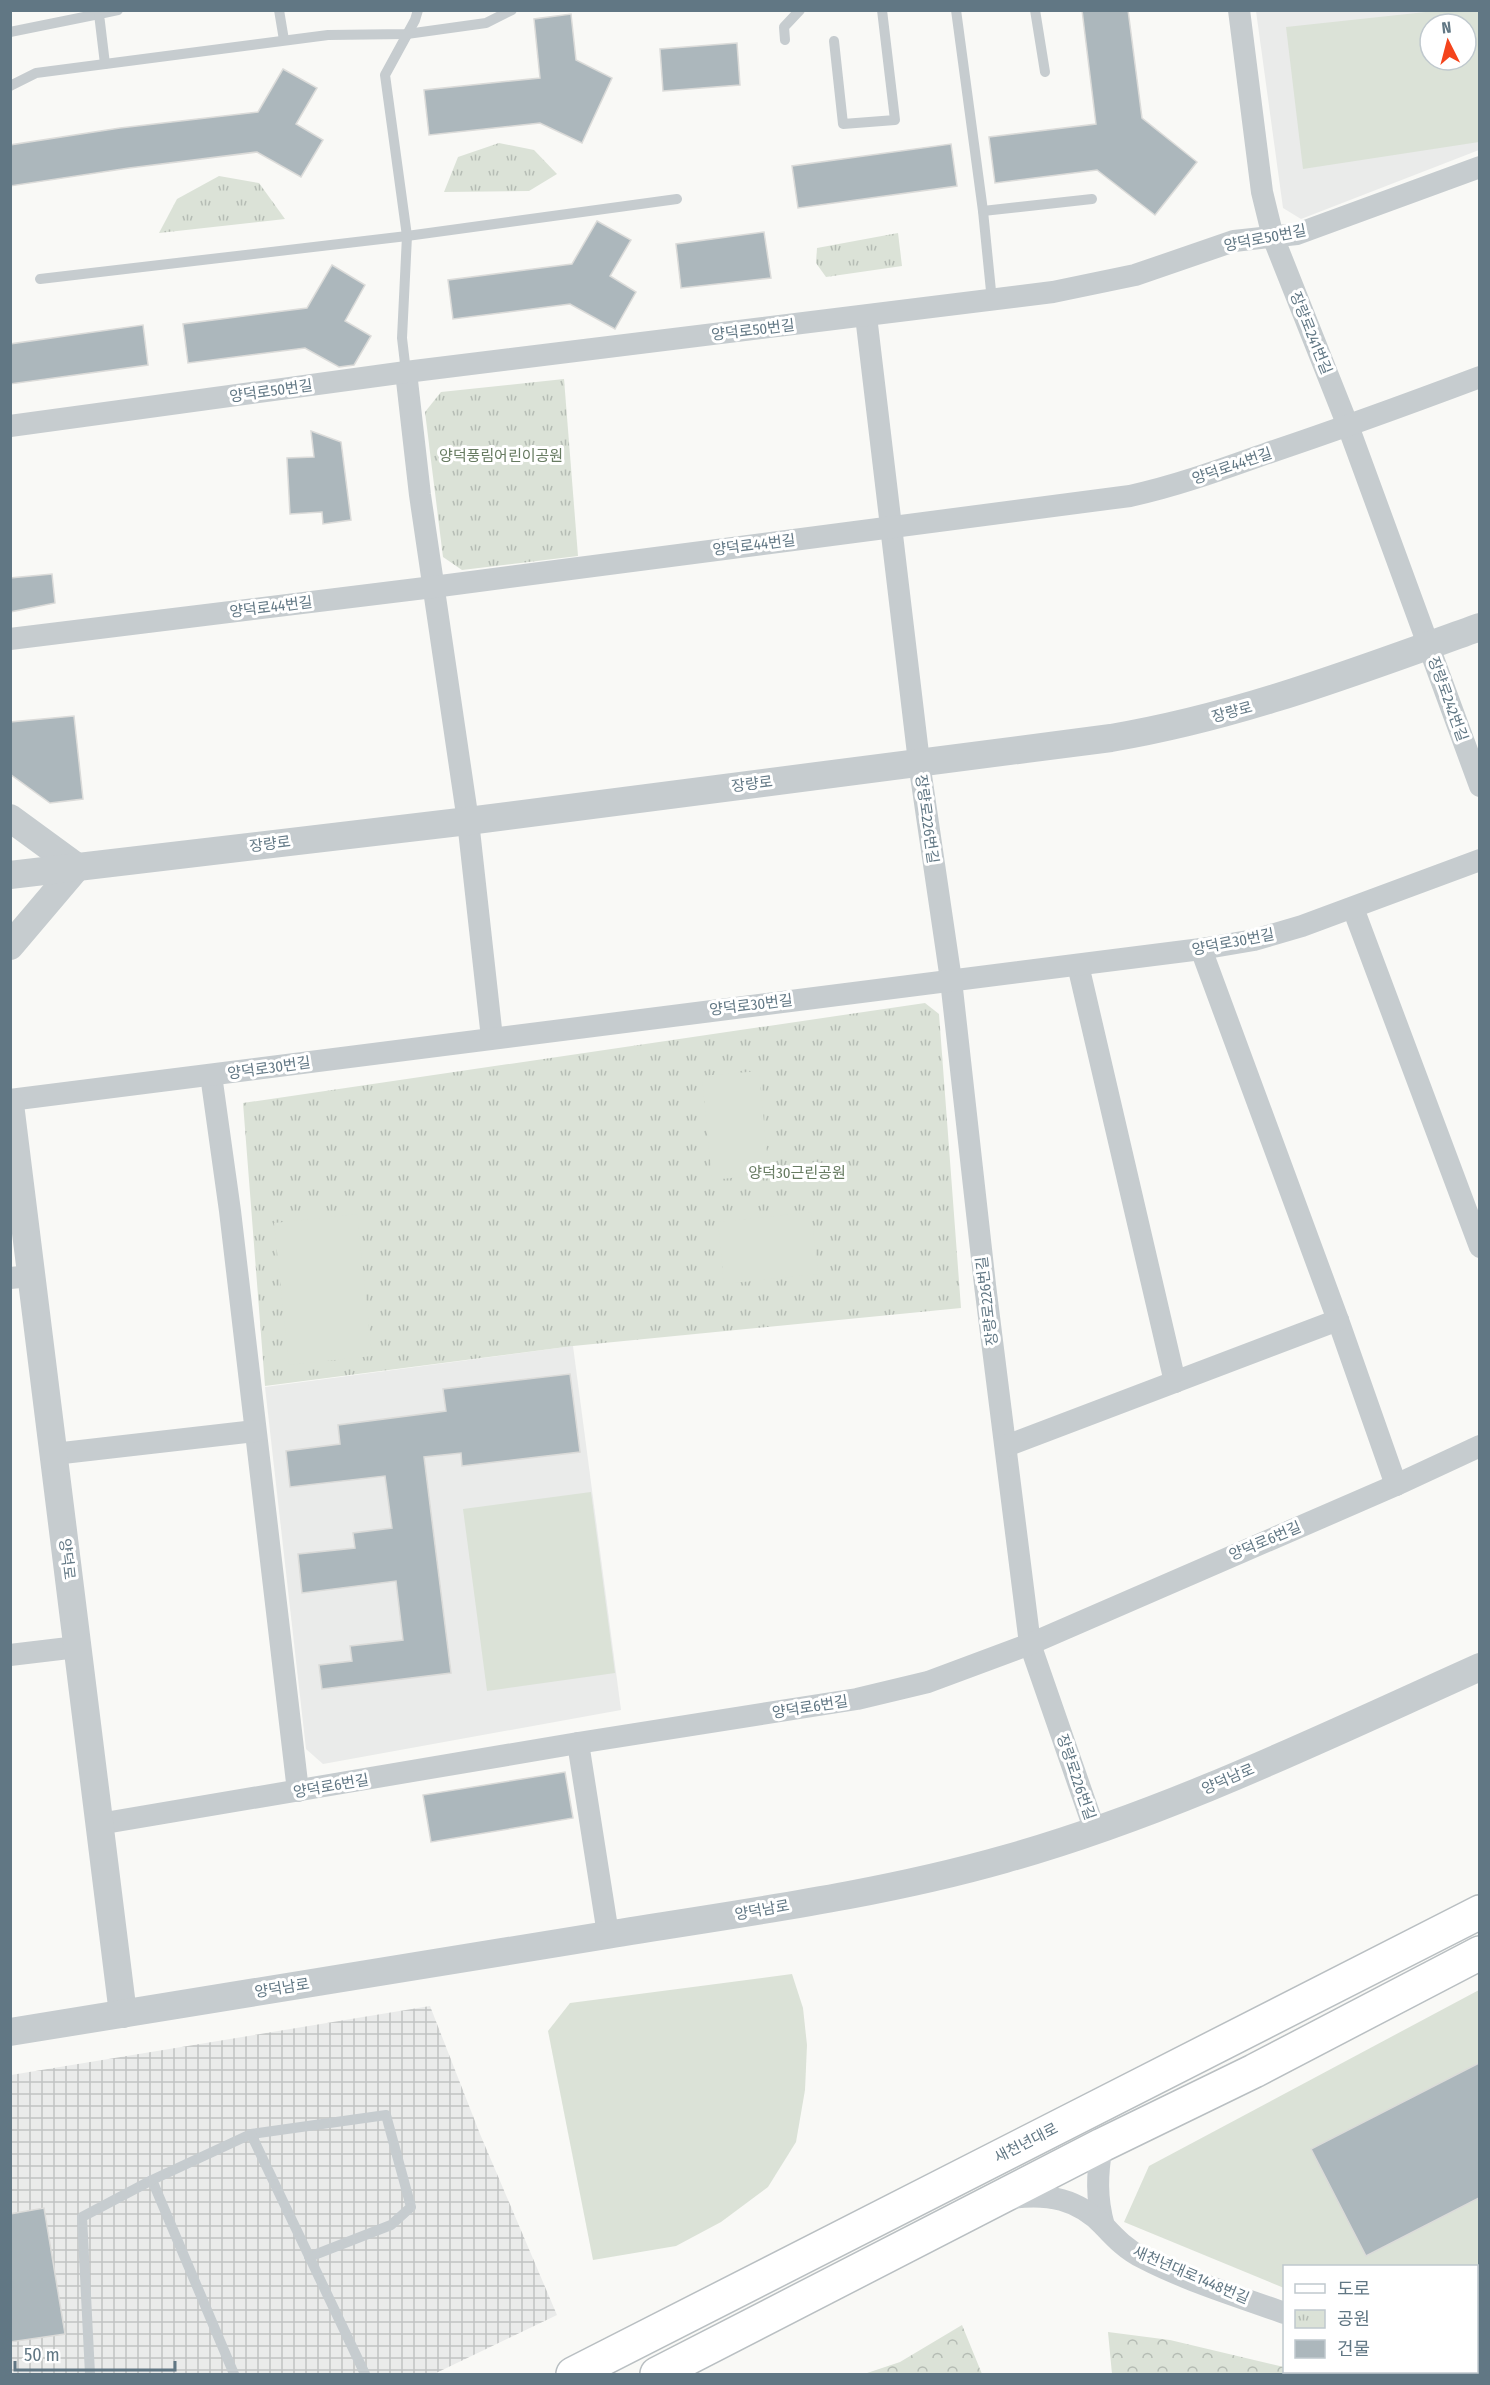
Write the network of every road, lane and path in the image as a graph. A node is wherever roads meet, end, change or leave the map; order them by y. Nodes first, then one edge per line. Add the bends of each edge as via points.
1 (118, 10) edge
2 (279, 10) edge
3 (418, 10) edge
4 (512, 10) edge
5 (800, 10) edge
6 (882, 10) edge
7 (956, 10) edge
8 (1035, 10) edge
9 (1239, 10) edge
10 (99, 14) junction
11 (10, 32) edge
12 (407, 34) junction
13 (284, 40) junction
14 (784, 40) dead end
15 (834, 41) dead end
16 (105, 64) junction
17 (1045, 72) dead end
18 (10, 86) edge
19 (1479, 167) edge
20 (677, 199) dead end
21 (1092, 199) dead end
22 (983, 211) junction
23 (407, 236) junction
24 (1273, 237) junction
25 (40, 279) dead end
26 (992, 301) junction
27 (866, 316) junction
28 (406, 372) junction
29 (1479, 377) edge
30 (10, 426) edge
31 (1348, 426) junction
32 (890, 527) junction
33 (434, 587) junction
34 (1479, 627) edge
35 (10, 639) edge
36 (1428, 645) junction
37 (919, 762) junction
38 (1479, 786) edge
39 (10, 818) edge
40 (468, 820) junction
41 (1479, 860) edge
42 (77, 867) junction
43 (10, 875) edge
44 (1353, 908) junction
45 (10, 946) edge
46 (1201, 949) junction
47 (1078, 965) junction
48 (951, 980) junction
49 (492, 1038) junction
50 (211, 1075) junction
51 (10, 1102) edge
52 (1479, 1247) edge
53 (21, 1277) edge
54 (1338, 1320) junction
55 (1175, 1382) junction
56 (255, 1431) junction
57 (1006, 1446) junction
58 (1479, 1446) edge
59 (54, 1454) junction
60 (1396, 1485) junction
61 (1030, 1644) junction
62 (77, 1647) junction
63 (10, 1655) edge
64 (1479, 1667) edge
65 (578, 1743) junction
66 (298, 1791) junction
67 (99, 1824) junction
68 (1095, 1831) junction
69 (1479, 1912) edge
70 (608, 1934) junction
71 (1479, 1953) edge
72 (123, 2014) junction
73 (10, 2032) edge
74 (251, 2134) junction
75 (1102, 2145) junction
76 (152, 2180) junction
77 (1000, 2199) junction
78 (1104, 2226) junction
79 (309, 2257) junction
80 (1283, 2313) edge
81 (90, 2374) edge
82 (234, 2374) edge
83 (365, 2374) edge
84 (573, 2374) edge
85 (657, 2374) edge

1 - 10 lane
2 - 13 lane
3 - 12 lane
4 - 12 lane via 486,22
5 - 14 lane via 784,27
6 - 15 lane via 895,120 843,124
7 - 22 lane
8 - 17 lane
9 - 24 street, 장량로241번길 via 1262,192
10 - 11 lane
10 - 16 lane
12 - 13 lane via 328,34
12 - 23 lane via 385,75
13 - 16 lane
16 - 18 lane via 36,73
19 - 24 street, 양덕로50번길 via 1297,234
20 - 23 lane
21 - 22 lane
22 - 26 lane
23 - 25 lane
23 - 28 lane via 402,338
24 - 26 street, 양덕로50번길 via 1234,242 1135,275
24 - 31 street, 장량로241번길
26 - 27 street, 양덕로50번길
27 - 28 street, 양덕로50번길
27 - 32 street, 장량로226번길
28 - 30 street, 양덕로50번길
28 - 33 street
29 - 31 street, 양덕로44번길
31 - 32 street, 양덕로44번길 via 1159,490
31 - 36 street, 장량로241번길
32 - 33 street, 양덕로44번길
32 - 37 street, 장량로226번길
33 - 35 street, 양덕로44번길
33 - 40 street
34 - 36 street, 장량로
36 - 37 street, 장량로 via 1262,704 1164,729
36 - 38 street, 장량로242번길
37 - 40 street, 장량로
37 - 48 street, 장량로226번길
39 - 42 street
40 - 42 street, 장량로
40 - 49 street
41 - 44 street, 양덕로30번길
42 - 43 street, 장량로
42 - 45 street
44 - 46 street, 양덕로30번길 via 1254,940
44 - 52 street
46 - 47 street, 양덕로30번길
46 - 54 street
47 - 48 street, 양덕로30번길
47 - 55 street
48 - 49 street, 양덕로30번길
48 - 57 street, 장량로226번길
49 - 50 street, 양덕로30번길
50 - 51 street, 양덕로30번길
50 - 56 street
51 - 53 street, 양덕로
53 - 59 street, 양덕로
54 - 55 street
54 - 60 street
55 - 57 street
56 - 59 street
56 - 66 street
57 - 61 street, 장량로226번길
58 - 60 street, 양덕로6번길
59 - 62 street, 양덕로
60 - 61 street, 양덕로6번길
61 - 65 street, 양덕로6번길 via 896,1691
61 - 68 street, 장량로226번길
62 - 63 street
62 - 67 street, 양덕로
64 - 68 street, 양덕남로 via 1246,1772
65 - 66 street, 양덕로6번길
65 - 70 street
66 - 67 street, 양덕로6번길
67 - 72 street, 양덕로
68 - 70 street, 양덕남로 via 1003,1860 886,1887
69 - 84 main road, 새천년대로
70 - 72 street, 양덕남로
71 - 75 main road via 1254,2071
72 - 73 street, 양덕남로
74 - 76 lane
74 - 79 lane
74 - 79 lane via 386,2115 411,2207 391,2225
75 - 77 main road
75 - 78 street via 1096,2177
76 - 81 lane via 82,2217
76 - 82 lane
77 - 78 street, 새천년대로1448번길 via 1050,2196 1081,2207
77 - 85 main road
78 - 80 street, 새천년대로1448번길 via 1126,2249 1142,2258
79 - 83 lane

